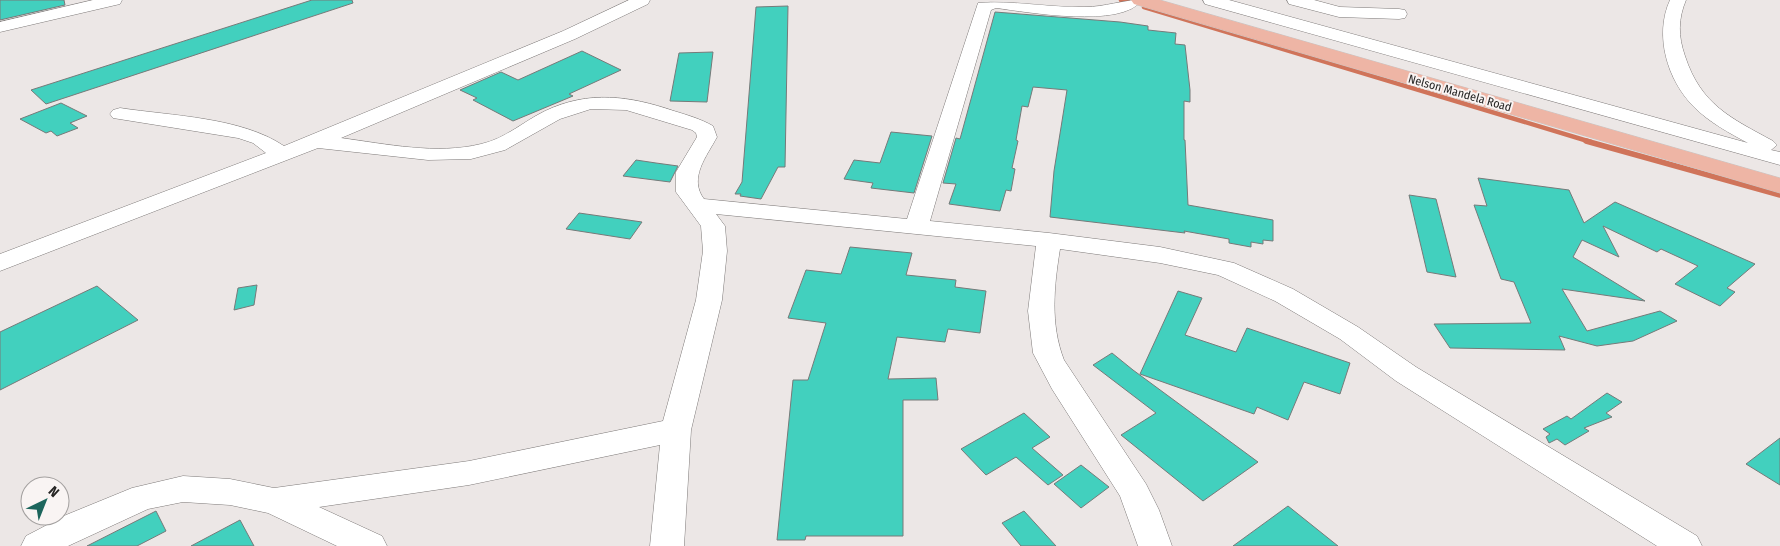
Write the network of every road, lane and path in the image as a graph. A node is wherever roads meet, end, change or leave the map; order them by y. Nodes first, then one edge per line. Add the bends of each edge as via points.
1 (114, 0) edge
2 (642, 0) edge
3 (1134, 0) edge
4 (1140, 0) edge
5 (1179, 0) edge
6 (1211, 0) edge
7 (1295, 0) edge
8 (1411, 0) edge
9 (1678, 0) edge
10 (1399, 14) junction
11 (0, 27) edge
12 (1357, 52) junction
13 (120, 114) dead end
14 (1753, 138) junction
15 (316, 141) junction
16 (1780, 142) edge
17 (1780, 153) edge
18 (282, 154) junction
19 (1780, 159) edge
20 (1780, 170) edge
21 (1780, 186) edge
22 (696, 205) junction
23 (916, 227) junction
24 (1050, 240) junction
25 (0, 263) edge
26 (676, 430) junction
27 (274, 501) junction
28 (38, 546) edge
29 (370, 546) edge
30 (667, 546) edge
31 (1155, 546) edge
32 (1685, 546) edge

1 - 11 street
2 - 15 street via 569,36
3 - 23 street via 1124,7 1098,12 995,3 984,7
4 - 12 main road, Nelson Mandela Road
5 - 12 main road, Nelson Mandela Road
6 - 12 street
7 - 10 street via 1339,12
8 - 10 street
9 - 14 street via 1670,29 1674,56 1693,94 1725,122
10 - 12 street
12 - 19 street
12 - 20 main road, Nelson Mandela Road
12 - 21 main road, Nelson Mandela Road
13 - 18 street via 242,132 260,139
14 - 16 street
14 - 17 street
15 - 18 street
15 - 22 street via 455,155 490,149 566,109 597,100 609,101 706,130 707,137 688,172 687,192
18 - 25 street
22 - 23 street
22 - 26 street via 713,226 715,251 709,300
23 - 24 street
24 - 31 street via 1041,298 1042,327 1048,355 1063,384 1135,495 1152,530
24 - 32 street via 1160,255 1225,270 1284,295
26 - 27 street via 469,474
26 - 30 street
27 - 28 street via 230,492 183,489 143,496
27 - 29 street

